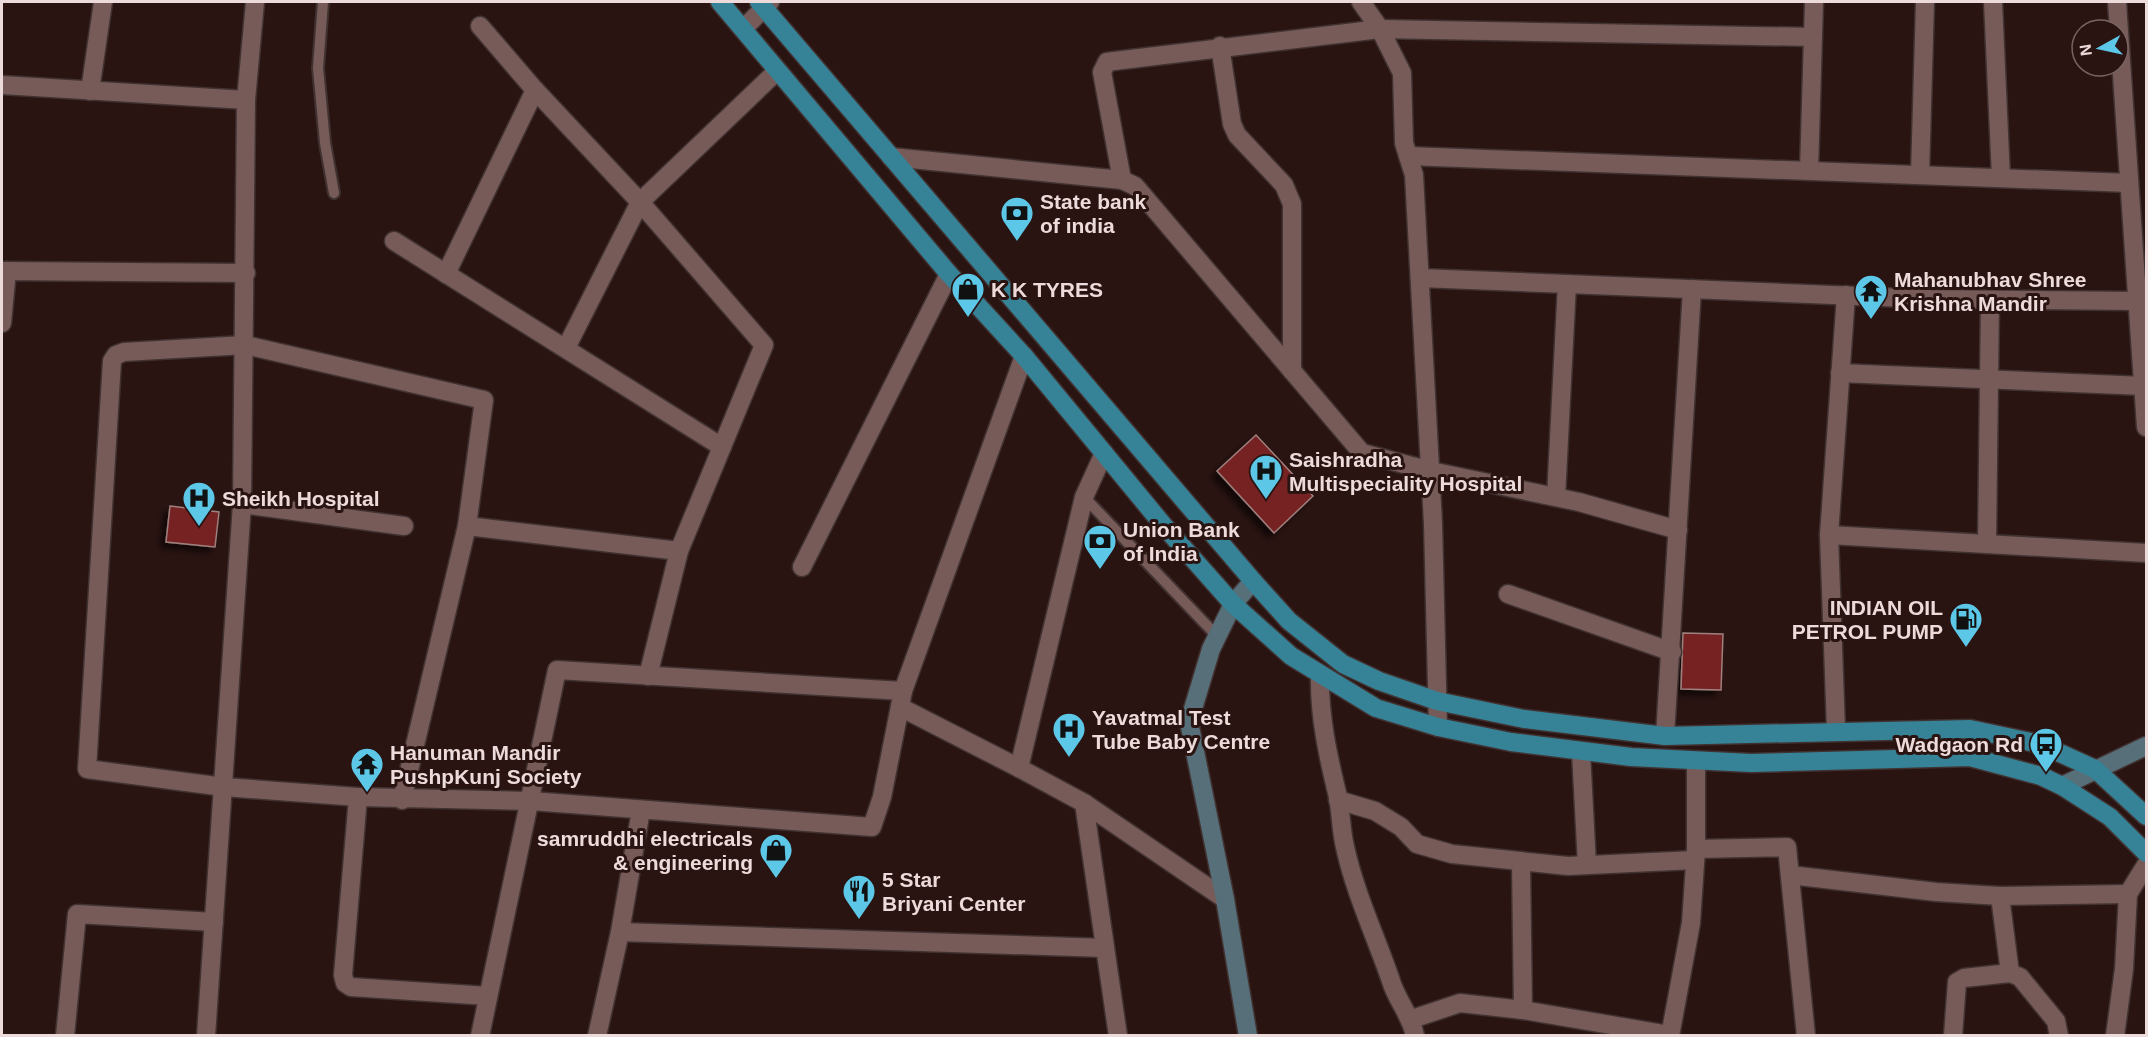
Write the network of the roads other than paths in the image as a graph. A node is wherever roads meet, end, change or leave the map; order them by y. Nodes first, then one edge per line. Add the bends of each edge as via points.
1 (103, 2) edge
2 (255, 2) edge
3 (323, 2) edge
4 (720, 2) edge
5 (1361, 2) edge
6 (1814, 2) edge
7 (1925, 2) edge
8 (1993, 2) edge
9 (2117, 2) edge
10 (764, 3) edge
11 (480, 26) dead end
12 (744, 28) junction
13 (1380, 29) junction
14 (1813, 38) junction
15 (1220, 46) junction
16 (777, 71) junction
17 (2, 85) edge
18 (535, 90) junction
19 (90, 91) junction
20 (246, 100) junction
21 (1408, 156) junction
22 (891, 157) junction
23 (1809, 171) junction
24 (1920, 175) junction
25 (2001, 178) junction
26 (1122, 180) junction
27 (2129, 183) junction
28 (334, 193) dead end
29 (640, 202) junction
30 (394, 241) dead end
31 (4, 271) edge
32 (246, 273) junction
33 (446, 274) junction
34 (949, 274) junction
35 (1420, 278) junction
36 (1567, 284) junction
37 (1692, 289) junction
38 (1846, 295) junction
39 (1012, 298) junction
40 (1990, 300) junction
41 (2138, 301) junction
42 (989, 318) junction
43 (2, 323) edge
44 (245, 345) junction
45 (566, 348) junction
46 (1024, 356) junction
47 (1292, 371) junction
48 (1839, 372) junction
49 (1989, 379) junction
50 (2144, 386) junction
51 (2146, 427) edge
52 (722, 447) junction
53 (1104, 453) junction
54 (1431, 471) junction
55 (1084, 497) junction
56 (1556, 497) junction
57 (242, 504) junction
58 (404, 526) dead end
59 (467, 526) junction
60 (1678, 530) junction
61 (1829, 535) junction
62 (1987, 544) junction
63 (679, 551) junction
64 (2146, 553) edge
65 (802, 567) dead end
66 (1253, 581) junction
67 (1508, 594) dead end
68 (1233, 604) junction
69 (1217, 636) junction
70 (1672, 652) junction
71 (1320, 674) junction
72 (648, 676) junction
73 (901, 699) junction
74 (1437, 701) junction
75 (1438, 727) junction
76 (1836, 730) junction
77 (1665, 736) junction
78 (2146, 746) edge
79 (1581, 752) junction
80 (1696, 762) junction
81 (1019, 768) junction
82 (2095, 769) junction
83 (2062, 786) junction
84 (224, 787) junction
85 (358, 797) junction
86 (402, 800) junction
87 (1338, 800) junction
88 (531, 801) junction
89 (1084, 803) junction
90 (641, 810) junction
91 (2146, 816) edge
92 (2146, 853) edge
93 (1695, 855) junction
94 (1521, 862) junction
95 (1587, 865) junction
96 (2146, 866) edge
97 (1790, 875) junction
98 (2128, 894) junction
99 (2000, 896) junction
100 (1225, 899) junction
101 (214, 922) junction
102 (620, 932) junction
103 (1105, 948) junction
104 (2010, 973) junction
105 (488, 996) junction
106 (1523, 1010) junction
107 (1564, 1026) edge
108 (1413, 1027) edge
109 (65, 1035) edge
110 (206, 1035) edge
111 (480, 1035) edge
112 (597, 1035) edge
113 (609, 1035) edge
114 (1118, 1035) edge
115 (1248, 1035) edge
116 (1670, 1035) edge
117 (1806, 1035) edge
118 (1953, 1035) edge
119 (2059, 1035) edge
120 (2115, 1035) edge

1 - 19 street
2 - 20 street
3 - 28 lane via 318,68
4 - 12 main road
5 - 13 street
6 - 14 street
7 - 24 street
8 - 25 street
9 - 27 street
10 - 12 street
10 - 22 main road
11 - 18 street
12 - 16 main road
13 - 14 street
13 - 15 street
13 - 21 street via 1402,73 1404,143
14 - 23 street
15 - 26 street via 1107,62 1104,67
15 - 47 street via 1237,135 1284,185 1292,204
16 - 29 street
16 - 34 main road
17 - 19 street
18 - 29 street
18 - 33 street
19 - 20 street
20 - 32 street
21 - 23 street
21 - 35 street via 1414,175
22 - 26 street
22 - 39 main road
23 - 24 street
24 - 25 street
25 - 27 street
26 - 47 street via 1135,186
27 - 41 street
29 - 45 street
29 - 52 street via 764,345
30 - 33 street
31 - 32 street
31 - 43 street
32 - 44 street
33 - 45 street
34 - 42 main road
34 - 65 street
35 - 36 street
35 - 54 street
36 - 37 street
36 - 56 street
37 - 38 street
37 - 60 street
38 - 40 street
38 - 48 street
39 - 42 main road
39 - 66 main road
40 - 41 street
40 - 49 street
41 - 50 street
42 - 46 main road
44 - 57 street
44 - 59 street via 484,400
44 - 84 street via 124,352 112,361 87,769
45 - 52 street
46 - 53 main road
46 - 73 street
47 - 54 street via 1362,453
48 - 49 street
48 - 61 street
49 - 50 street
49 - 62 street
50 - 51 street
52 - 63 street
53 - 55 street
53 - 68 main road
54 - 56 street
54 - 74 street
55 - 69 lane
55 - 81 street
56 - 60 street
57 - 58 street
57 - 84 street
59 - 63 street
59 - 86 street
60 - 70 street
61 - 62 street
61 - 76 street
62 - 64 street
63 - 72 street
66 - 68 street
66 - 74 main road via 1289,621 1343,664
67 - 70 street
68 - 69 street
68 - 71 main road via 1291,656
69 - 100 street via 1189,722
70 - 77 street
71 - 75 main road via 1377,708
71 - 87 street via 1324,734
72 - 73 street
72 - 88 street via 556,670
73 - 81 street
73 - 90 street via 882,797 872,827
74 - 75 street
74 - 77 main road via 1524,719
75 - 79 main road
76 - 77 main road
76 - 82 main road via 1970,729 2040,744
78 - 82 street
79 - 80 main road
79 - 95 street
80 - 83 main road via 1970,757 2032,773
80 - 93 street
81 - 89 street
82 - 83 street
82 - 91 main road
83 - 92 main road via 2110,817
84 - 85 street
84 - 101 street
85 - 86 street
85 - 105 street via 345,982 351,987
86 - 88 street
87 - 94 street via 1375,810 1401,827 1417,844 1452,854
87 - 108 street via 1358,894 1393,988
88 - 90 street
88 - 105 street
89 - 100 street
89 - 103 street
90 - 102 street
93 - 95 street
93 - 97 street via 1787,846
93 - 116 street via 1691,922
94 - 95 street
94 - 106 street
96 - 98 street
97 - 99 street
97 - 117 street
98 - 99 street
98 - 120 street
99 - 104 street
100 - 115 street
101 - 109 street via 77,914
101 - 110 street
102 - 103 street
102 - 112 street
103 - 114 street
104 - 118 street via 1958,982
104 - 119 street via 2020,977 2056,1021
105 - 111 street
106 - 107 street
106 - 108 street via 1461,1003
107 - 116 street
112 - 113 street

